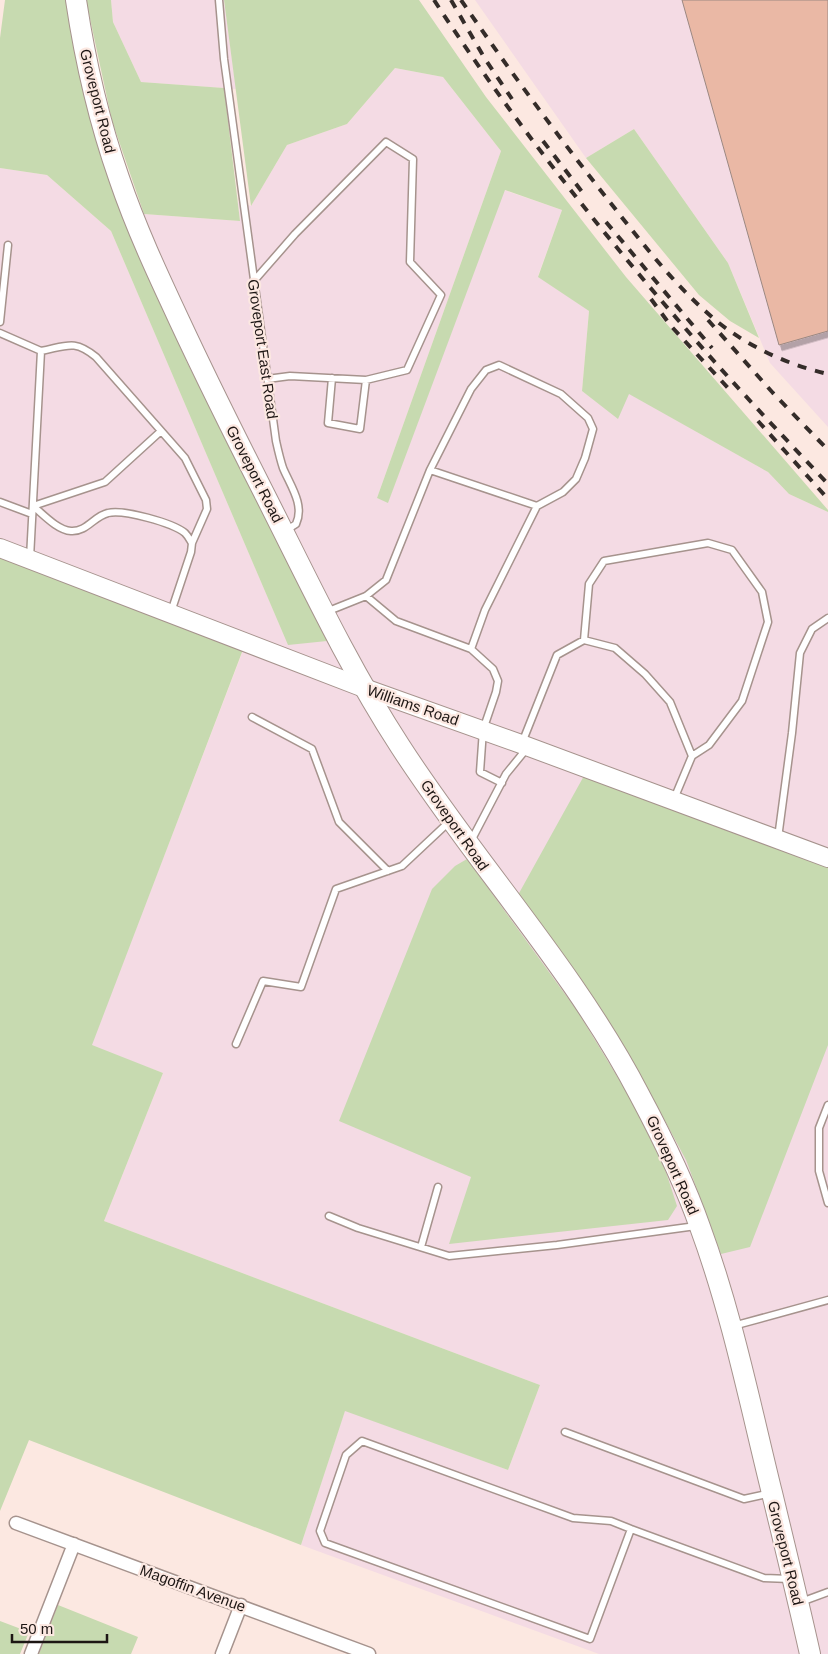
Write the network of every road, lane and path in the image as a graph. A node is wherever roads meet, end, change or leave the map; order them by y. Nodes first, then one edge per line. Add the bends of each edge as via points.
1 (76, 0) edge
2 (219, 0) edge
3 (8, 245) dead end
4 (253, 282) junction
5 (0, 322) edge
6 (0, 333) edge
7 (42, 352) junction
8 (332, 378) junction
9 (267, 379) junction
10 (366, 380) junction
11 (161, 431) junction
12 (430, 470) junction
13 (0, 502) edge
14 (33, 506) junction
15 (537, 506) junction
16 (32, 514) junction
17 (284, 532) junction
18 (192, 543) junction
19 (0, 548) edge
20 (30, 559) junction
21 (366, 596) junction
22 (171, 613) junction
23 (325, 613) junction
24 (828, 618) edge
25 (584, 640) junction
26 (471, 649) junction
27 (364, 688) junction
28 (252, 717) dead end
29 (483, 730) junction
30 (525, 745) junction
31 (692, 756) junction
32 (502, 783) junction
33 (673, 800) junction
34 (451, 820) junction
35 (778, 839) junction
36 (469, 845) junction
37 (828, 858) edge
38 (388, 871) junction
39 (236, 1044) dead end
40 (828, 1105) edge
41 (438, 1187) dead end
42 (828, 1203) edge
43 (329, 1216) dead end
44 (700, 1225) junction
45 (421, 1247) junction
46 (828, 1300) edge
47 (732, 1326) junction
48 (565, 1432) dead end
49 (772, 1493) junction
50 (16, 1523) dead end
51 (631, 1529) junction
52 (74, 1544) junction
53 (793, 1580) junction
54 (828, 1592) edge
55 (799, 1602) junction
56 (241, 1606) junction
57 (31, 1654) edge
58 (222, 1654) edge
59 (369, 1654) edge
60 (810, 1654) edge

1 - 17 main road, Groveport Road via 98,106 130,209 182,327
2 - 4 lane, Groveport East Road
3 - 5 lane
4 - 9 lane, Groveport East Road
4 - 10 lane via 386,142 413,159 410,262 441,295 408,370
6 - 7 lane
7 - 11 lane via 74,344 86,348
7 - 14 lane
8 - 9 lane via 290,376
8 - 10 lane
8 - 10 lane via 328,423 360,429
9 - 17 lane, Groveport East Road via 276,441 300,511 296,524
11 - 14 lane via 105,482
11 - 18 lane via 185,458 206,500 207,509
12 - 15 lane
12 - 15 lane via 471,389 486,370 499,364 561,394 588,418 593,429 576,479 563,492
12 - 21 lane via 386,580
13 - 16 lane
14 - 16 lane
14 - 18 lane via 69,531 81,530 106,513 117,512 138,515 179,530
15 - 26 lane via 485,610
16 - 20 lane
17 - 23 main road, Groveport Road
18 - 22 lane
19 - 20 main road, Williams Road
20 - 22 main road, Williams Road
21 - 23 lane
21 - 26 lane via 396,621
22 - 27 main road, Williams Road
23 - 27 main road, Groveport Road
24 - 35 lane via 812,628 800,652
25 - 30 lane via 557,655
25 - 31 lane via 615,648 645,674 670,702
25 - 31 lane via 589,584 604,561 708,543 732,550 762,592 768,622 742,701 709,745
26 - 29 lane via 493,669 498,681
27 - 29 main road, Williams Road
27 - 34 main road, Groveport Road
28 - 38 lane via 312,749 339,822
29 - 30 main road, Williams Road
29 - 32 lane via 480,772
30 - 32 lane
30 - 33 main road, Williams Road
31 - 33 lane
32 - 36 lane
33 - 35 main road, Williams Road
34 - 36 main road, Groveport Road
34 - 38 lane via 402,866
35 - 37 main road, Williams Road
36 - 44 main road, Groveport Road via 612,1045 681,1178
38 - 39 lane via 336,889 301,987 263,981
40 - 42 lane via 819,1128 819,1171
41 - 45 lane
43 - 45 lane
44 - 45 lane via 449,1256
44 - 47 main road, Groveport Road
46 - 47 lane
47 - 49 main road, Groveport Road
48 - 49 lane via 744,1499
49 - 53 main road, Groveport Road
50 - 52 street, Magoffin Avenue
51 - 51 lane via 611,1521 573,1518 362,1442 346,1455 320,1531 325,1543 590,1640
51 - 53 lane via 764,1578
52 - 56 street, Magoffin Avenue
52 - 57 street
53 - 55 main road, Groveport Road
54 - 55 lane
55 - 60 main road, Groveport Road
56 - 58 street
56 - 59 street, Magoffin Avenue

